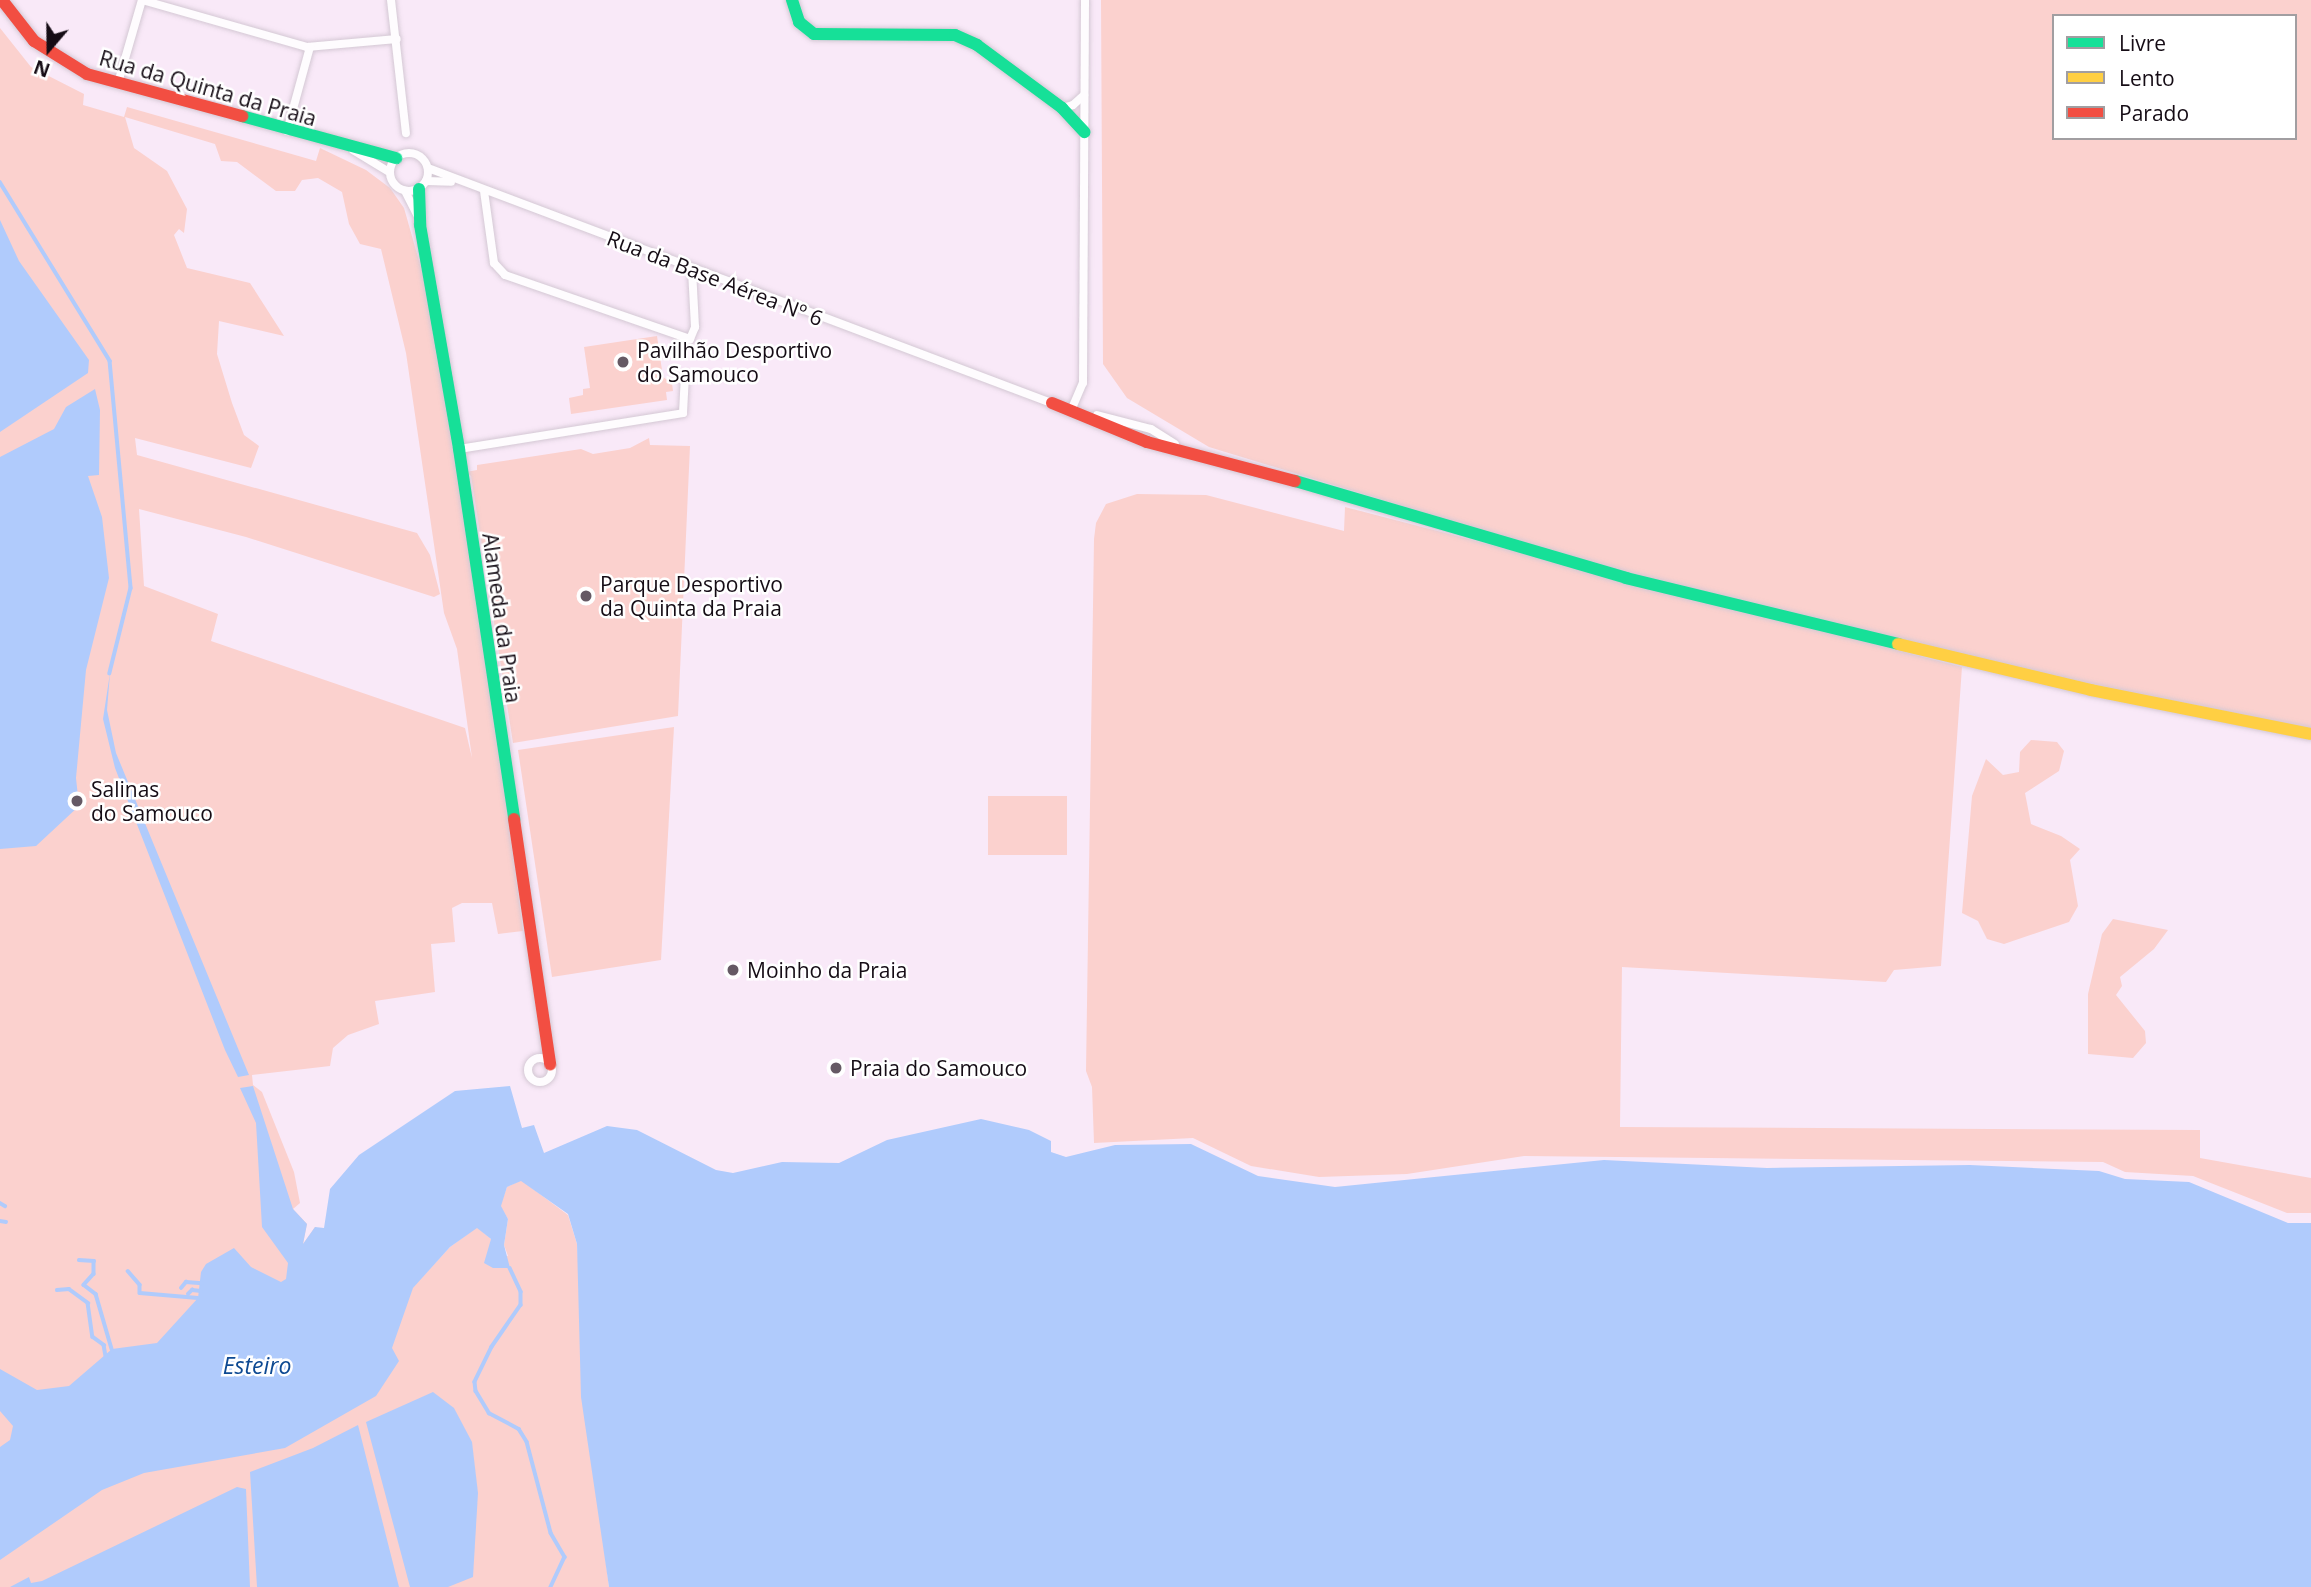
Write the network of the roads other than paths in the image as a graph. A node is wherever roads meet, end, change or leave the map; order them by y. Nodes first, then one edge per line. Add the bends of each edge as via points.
1 (2, 0) edge
2 (142, 0) edge
3 (391, 0) edge
4 (792, 0) edge
5 (1085, 0) edge
6 (397, 39) junction
7 (310, 47) junction
8 (118, 83) junction
9 (1084, 95) junction
10 (1062, 108) junction
11 (287, 131) junction
12 (1084, 132) junction
13 (406, 133) dead end
14 (347, 146) junction
15 (396, 158) junction
16 (428, 168) junction
17 (389, 172) junction
18 (457, 182) junction
19 (422, 185) junction
20 (405, 191) junction
21 (484, 191) junction
22 (419, 220) junction
23 (692, 270) junction
24 (685, 376) dead end
25 (1052, 403) junction
26 (1073, 407) junction
27 (1181, 448) junction
28 (459, 449) junction
29 (2311, 734) edge
30 (544, 1022) junction
31 (533, 1060) junction
32 (550, 1064) junction

1 - 8 street, Rua da Quinta da Praia via 25,31 55,57
2 - 7 street
2 - 8 street
3 - 6 street
4 - 10 street via 799,22 814,34 936,31 955,35 977,45
5 - 9 street
6 - 7 street
6 - 13 street
7 - 11 street
8 - 11 street, Rua da Quinta da Praia
9 - 10 street via 1073,106
9 - 12 street
10 - 12 street
11 - 14 street, Rua da Quinta da Praia
12 - 26 street via 1083,383
14 - 15 street, Rua da Quinta da Praia
14 - 17 street
15 - 16 street via 417,155
15 - 17 street
16 - 18 street
16 - 19 street
17 - 20 street via 394,184
18 - 19 street
18 - 21 street, Rua da Base Aérea Nº 6
19 - 20 street
19 - 22 street, Alameda da Praia
20 - 22 street
21 - 23 street, Rua da Base Aérea Nº 6
21 - 23 street via 494,263 505,275 690,339 695,327
22 - 28 street, Alameda da Praia
23 - 25 street, Rua da Base Aérea Nº 6
24 - 28 street via 683,413
25 - 26 street, Rua da Base Aérea Nº 6
25 - 27 street via 1139,440
26 - 27 street, Rua da Base Aérea Nº 6 via 1151,429
27 - 29 street via 1547,556 1801,622 2091,690
28 - 30 street, Alameda da Praia
30 - 31 street, Alameda da Praia via 544,1044
30 - 32 street, Alameda da Praia
31 - 32 street via 542,1058
31 - 32 street via 527,1073 537,1082 550,1077

